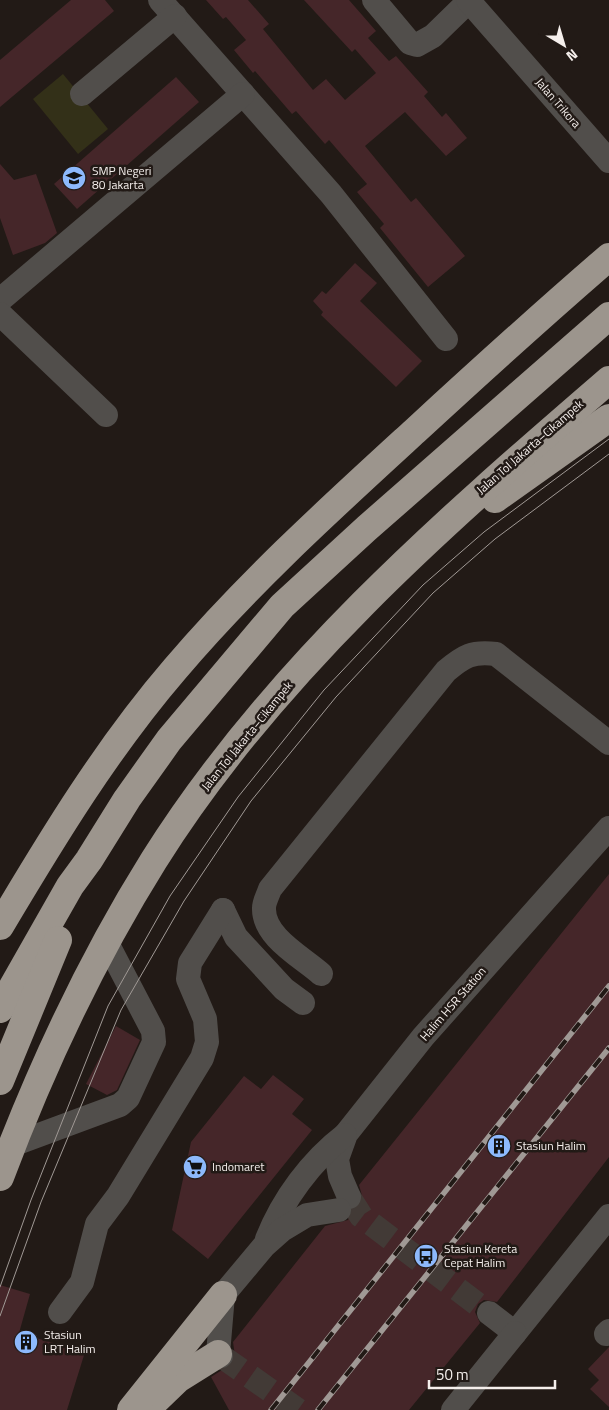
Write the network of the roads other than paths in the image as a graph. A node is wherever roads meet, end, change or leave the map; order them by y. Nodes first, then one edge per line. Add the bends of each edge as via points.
1 (374, 0) edge
2 (468, 1) edge
3 (168, 8) edge
4 (82, 94) dead end
5 (243, 94) junction
6 (609, 161) edge
7 (609, 257) edge
8 (0, 300) edge
9 (0, 314) edge
10 (609, 316) edge
11 (446, 339) dead end
12 (609, 380) edge
13 (106, 416) dead end
14 (609, 418) edge
15 (378, 588) junction
16 (609, 743) edge
17 (609, 828) edge
18 (89, 860) junction
19 (0, 926) edge
20 (106, 941) junction
21 (321, 974) dead end
22 (303, 1003) dead end
23 (0, 1009) edge
24 (0, 1081) edge
25 (346, 1134) junction
26 (12, 1145) junction
27 (0, 1177) edge
28 (609, 1216) edge
29 (264, 1246) junction
30 (223, 1295) junction
31 (60, 1312) dead end
32 (488, 1313) tunnel mouth
33 (515, 1333) junction
34 (220, 1355) joint
35 (131, 1410) edge
36 (149, 1410) edge
37 (453, 1410) edge

1 - 2 street via 410,42 417,45 427,41
2 - 6 street, Jalan Trikora
3 - 4 street
3 - 5 street
5 - 8 street
5 - 11 street via 331,194
7 - 19 highway via 529,325 334,504 259,578 174,670 103,762 55,832
9 - 13 street
10 - 18 highway via 282,606 169,740
12 - 15 highway, Jalan Tol Jakarta–Cikampek via 475,495
14 - 15 highway via 482,508
15 - 20 highway, Jalan Tol Jakarta–Cikampek via 285,686 226,758 154,859
16 - 21 street via 496,654 479,652 462,658 446,671 270,889 264,907 266,924 276,937
17 - 25 street, Halim HSR Station via 423,1037
18 - 23 highway via 70,886
18 - 24 highway via 80,891
20 - 26 highway, Jalan Tol Jakarta–Cikampek
20 - 26 street via 153,1031 154,1042 147,1058 128,1098 120,1105
22 - 31 street via 284,989 236,937 223,910 190,963 188,979 205,1019 207,1042 202,1058 118,1196 97,1224 82,1282
25 - 29 street via 322,1154 293,1191 272,1224
25 - 29 street, Halim HSR Station via 338,1159 344,1203 307,1215
26 - 27 highway, Jalan Tol Jakarta–Cikampek
28 - 33 street
29 - 30 street
30 - 34 street
30 - 35 highway
32 - 33 street
33 - 37 street
34 - 36 highway via 178,1379

